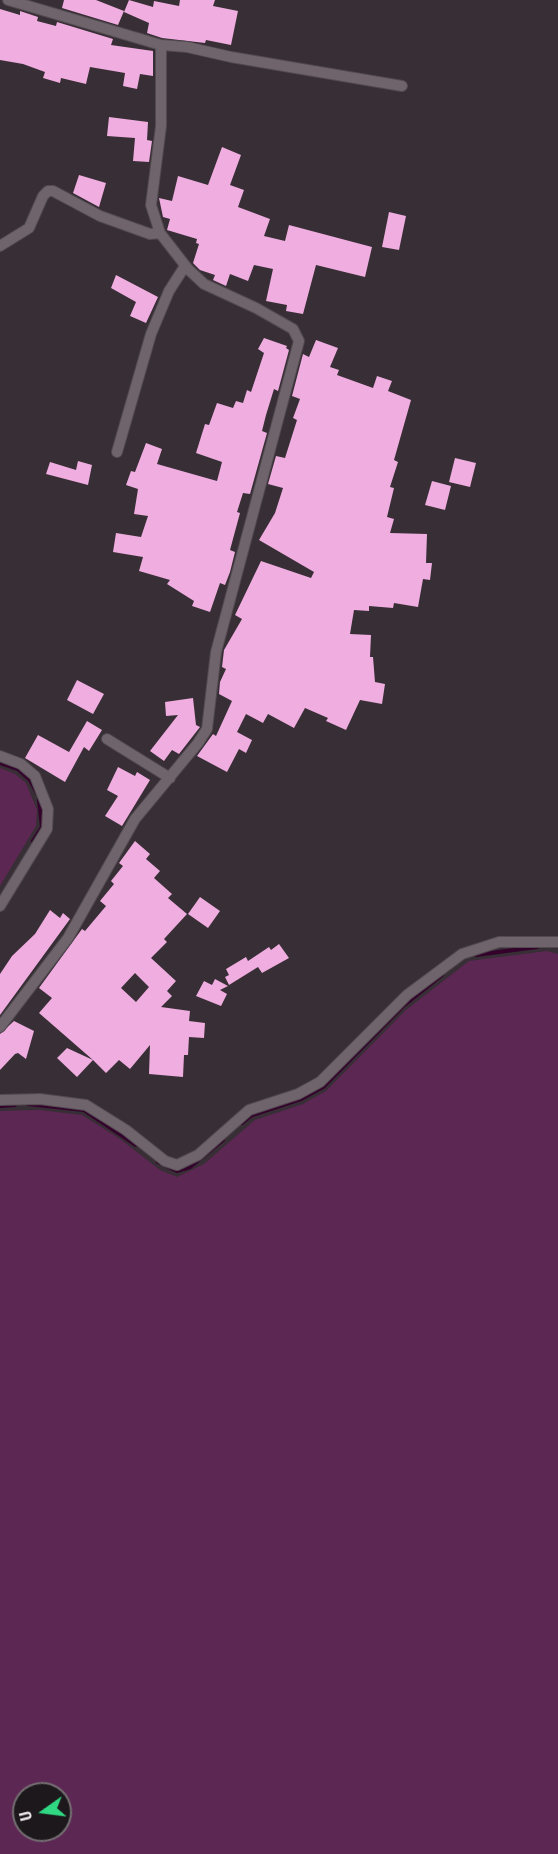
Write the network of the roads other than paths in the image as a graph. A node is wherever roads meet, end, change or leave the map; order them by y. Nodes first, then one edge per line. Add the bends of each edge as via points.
1 (8, 0) edge
2 (161, 45) junction
3 (402, 86) dead end
4 (160, 233) junction
5 (0, 246) edge
6 (185, 266) junction
7 (117, 452) dead end
8 (107, 739) dead end
9 (0, 756) edge
10 (170, 778) junction
11 (0, 906) edge
12 (558, 942) edge
13 (0, 1027) edge
14 (0, 1100) edge

1 - 2 street
2 - 3 street
2 - 4 street via 161,126 151,205
4 - 5 street via 150,234 100,216 53,190 43,196 29,228
4 - 6 street
6 - 7 street via 169,291 151,334
6 - 10 street via 204,284 293,329 299,341 216,652 207,729
8 - 10 street
9 - 11 street via 21,764 34,776 48,809 47,829
10 - 13 street via 126,833 68,938
12 - 14 street via 499,942 462,954 407,995 320,1082 298,1094 249,1110 198,1155 177,1165 165,1161 86,1105 40,1099

